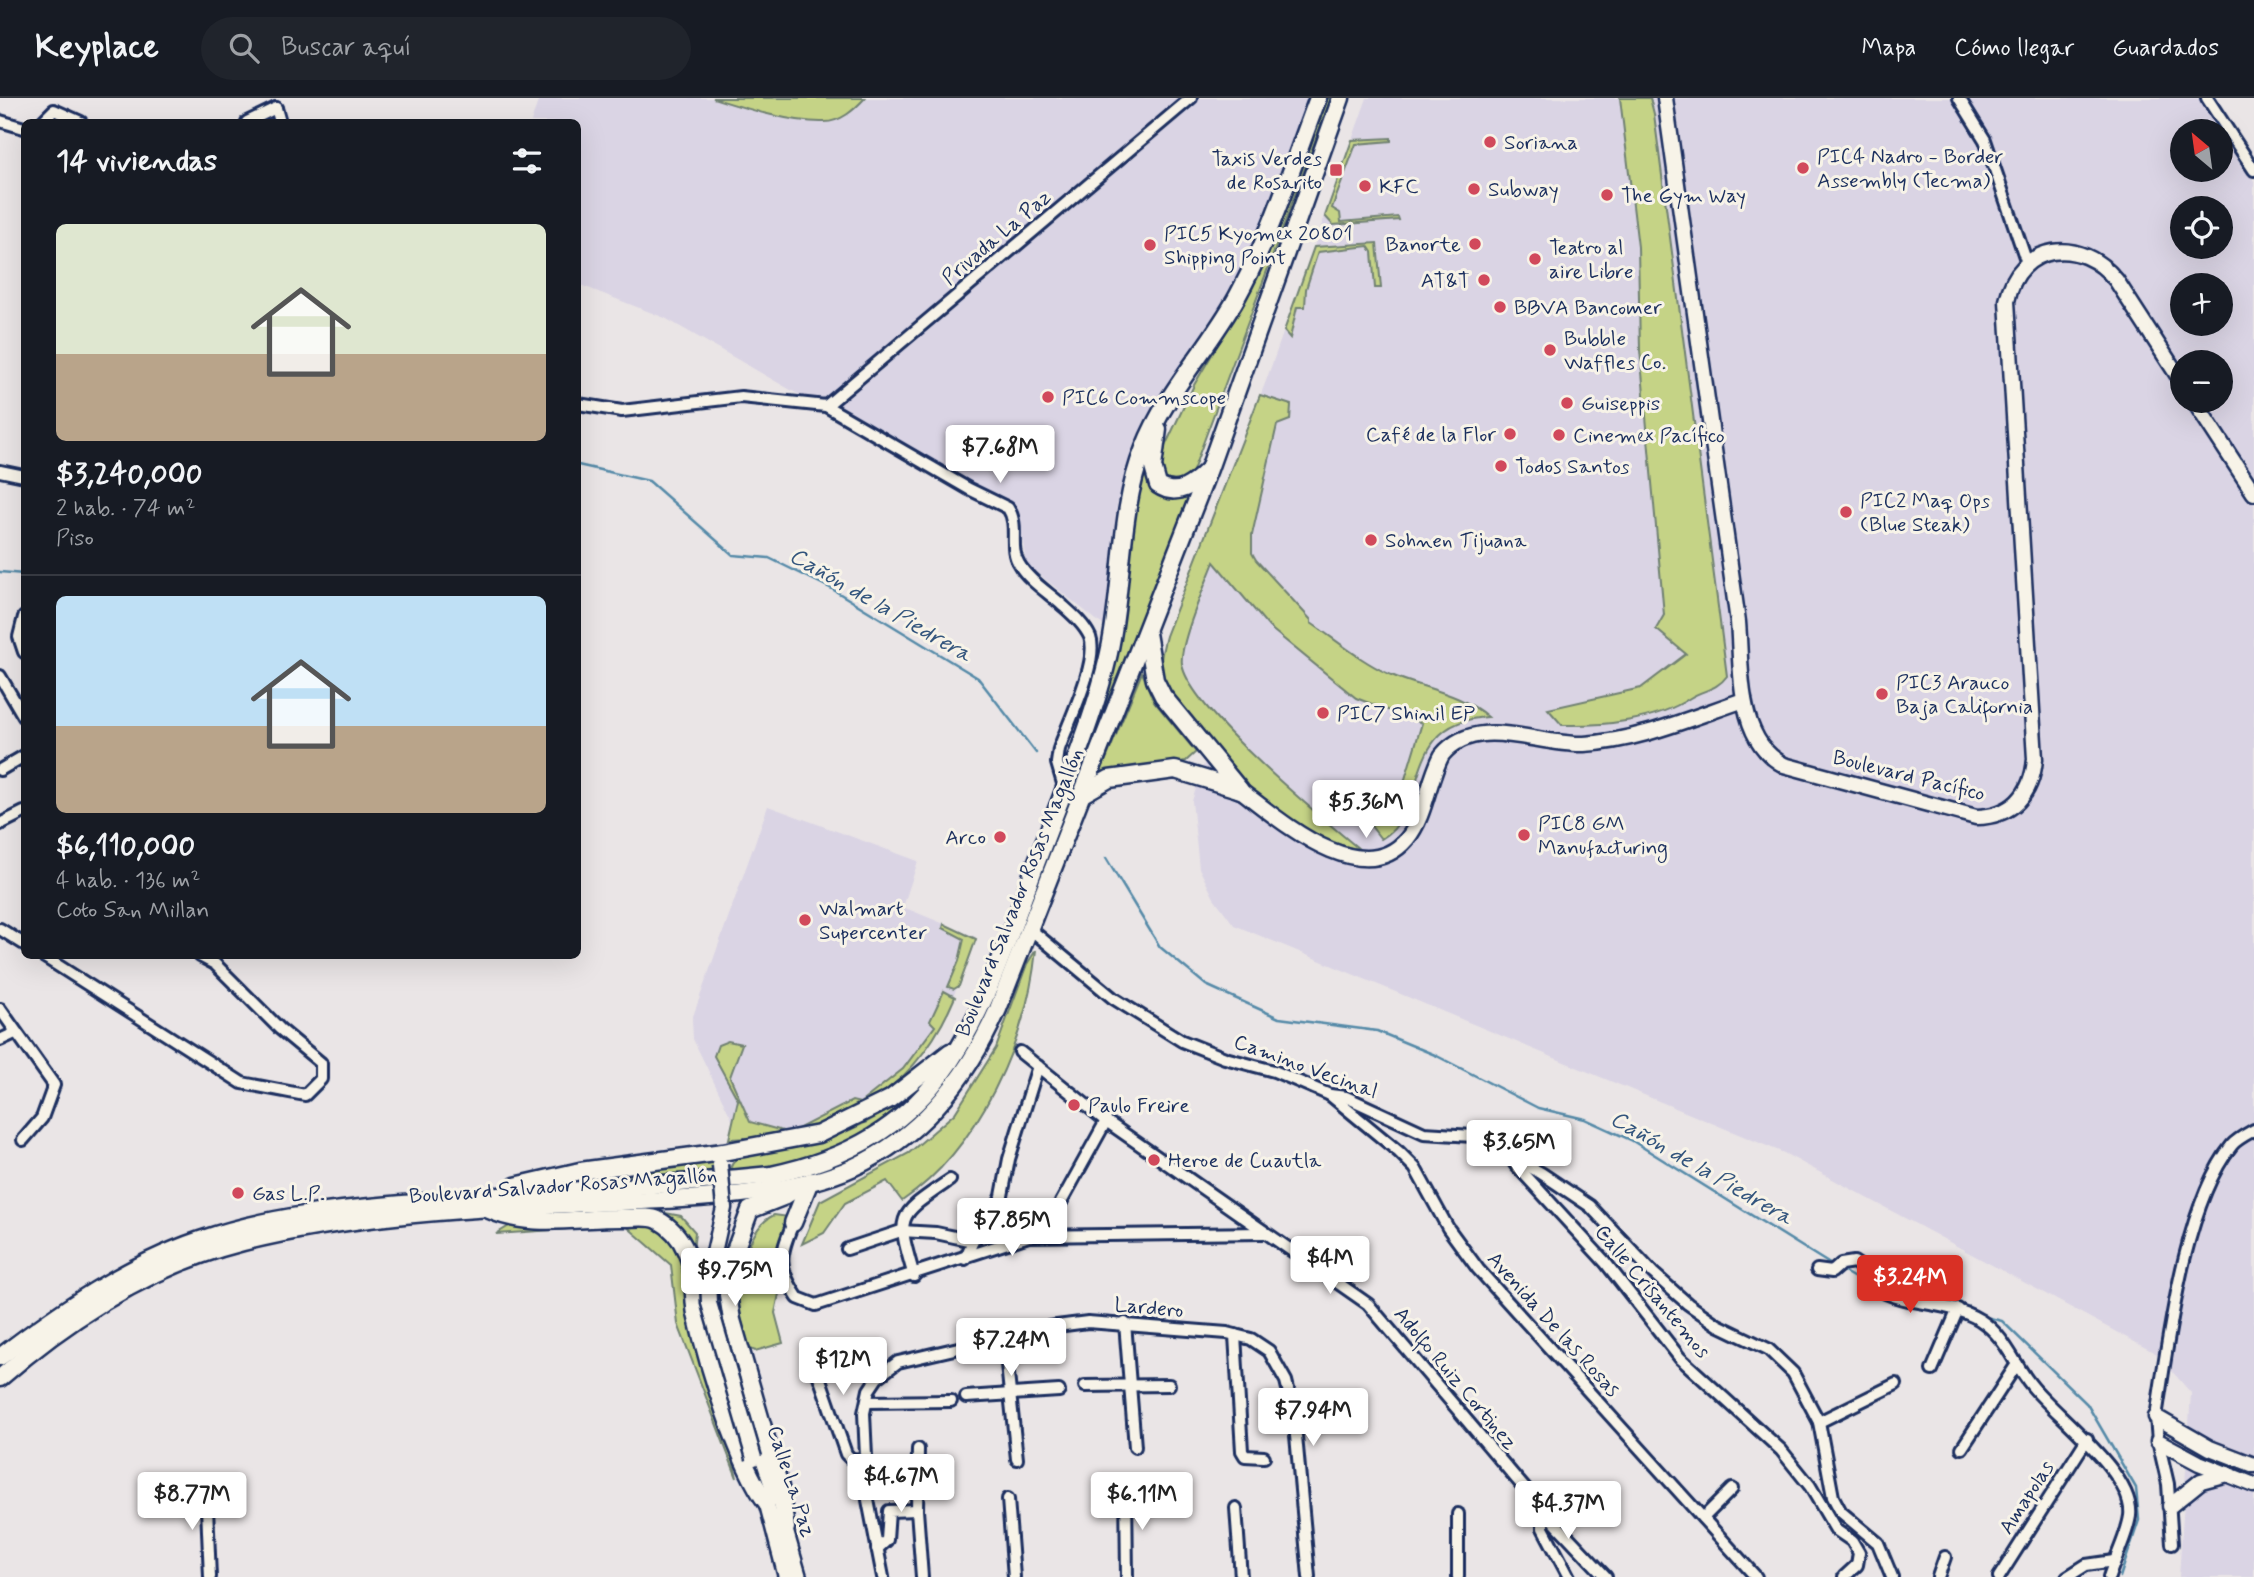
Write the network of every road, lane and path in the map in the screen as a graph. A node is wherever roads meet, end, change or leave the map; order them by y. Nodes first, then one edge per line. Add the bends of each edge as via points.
1 (283, 98) edge
2 (1191, 98) edge
3 (1318, 98) edge
4 (1341, 98) edge
5 (1665, 98) edge
6 (1959, 98) edge
7 (2207, 98) edge
8 (276, 108) junction
9 (45, 119) edge
10 (74, 119) edge
11 (253, 119) edge
12 (278, 119) edge
13 (0, 121) edge
14 (21, 127) edge
15 (2253, 166) edge
16 (2026, 264) junction
17 (2170, 364) edge
18 (581, 404) edge
19 (826, 406) junction
20 (2202, 413) edge
21 (1159, 419) junction
22 (1209, 469) junction
23 (0, 471) edge
24 (21, 475) edge
25 (2254, 493) edge
26 (1146, 630) junction
27 (0, 676) edge
28 (4, 689) edge
29 (1744, 700) junction
30 (21, 710) edge
31 (21, 757) edge
32 (0, 770) edge
33 (1064, 787) junction
34 (1240, 790) junction
35 (1081, 795) junction
36 (21, 814) edge
37 (0, 824) edge
38 (0, 929) edge
39 (1030, 929) junction
40 (21, 942) edge
41 (48, 959) edge
42 (206, 959) edge
43 (0, 1009) edge
44 (973, 1027) junction
45 (15, 1032) junction
46 (0, 1040) edge
47 (1020, 1052) dead end
48 (1038, 1066) junction
49 (1329, 1095) junction
50 (1107, 1121) junction
51 (2254, 1130) edge
52 (23, 1140) dead end
53 (1508, 1157) junction
54 (721, 1159) junction
55 (950, 1180) dead end
56 (808, 1181) junction
57 (465, 1198) junction
58 (776, 1200) junction
59 (487, 1209) junction
60 (793, 1223) junction
61 (901, 1231) junction
62 (1264, 1233) junction
63 (1043, 1236) junction
64 (972, 1241) junction
65 (847, 1249) dead end
66 (965, 1259) junction
67 (1817, 1270) dead end
68 (914, 1276) junction
69 (1958, 1308) junction
70 (1125, 1323) junction
71 (1235, 1335) junction
72 (1004, 1336) junction
73 (0, 1357) edge
74 (813, 1359) dead end
75 (2017, 1364) junction
76 (1931, 1370) dead end
77 (0, 1378) edge
78 (1896, 1384) dead end
79 (1170, 1385) dead end
80 (1130, 1386) junction
81 (1085, 1387) dead end
82 (1059, 1391) dead end
83 (1010, 1394) junction
84 (965, 1397) dead end
85 (951, 1401) dead end
86 (867, 1402) junction
87 (2157, 1417) junction
88 (1819, 1422) junction
89 (2087, 1439) junction
90 (2158, 1441) junction
91 (1135, 1447) dead end
92 (1962, 1448) dead end
93 (918, 1449) dead end
94 (758, 1456) junction
95 (1264, 1457) dead end
96 (1017, 1459) dead end
97 (866, 1460) junction
98 (2254, 1465) edge
99 (2227, 1474) junction
100 (206, 1485) dead end
101 (2254, 1485) edge
102 (1126, 1488) dead end
103 (1732, 1489) dead end
104 (1008, 1499) dead end
105 (767, 1503) junction
106 (2170, 1506) junction
107 (1236, 1508) dead end
108 (917, 1510) junction
109 (1542, 1510) junction
110 (1458, 1514) dead end
111 (1703, 1518) junction
112 (786, 1528) junction
113 (2172, 1544) dead end
114 (877, 1549) junction
115 (1945, 1557) dead end
116 (2114, 1561) junction
117 (210, 1577) edge
118 (786, 1577) edge
119 (799, 1577) edge
120 (883, 1577) edge
121 (922, 1577) edge
122 (1014, 1577) edge
123 (1127, 1577) edge
124 (1241, 1577) edge
125 (1308, 1577) edge
126 (1458, 1577) edge
127 (1569, 1577) edge
128 (1606, 1577) edge
129 (1756, 1577) edge
130 (1844, 1577) edge
131 (1892, 1577) edge
132 (1938, 1577) edge
133 (1999, 1577) edge
134 (2067, 1577) edge
135 (2109, 1577) edge

1 - 8 street
2 - 19 street, Privada La Paz
3 - 21 highway, Boulevard Salvador Rosas Magallón via 1249,273
4 - 22 highway, Boulevard Salvador Rosas Magallón
5 - 29 main road, Boulevard Pacífico via 1738,622
6 - 16 street via 1985,140
7 - 15 street
8 - 11 street
8 - 12 street
9 - 10 street via 54,110
13 - 14 street
16 - 17 main road via 2053,251 2067,251 2106,267
16 - 29 main road, Boulevard Pacífico via 2013,281 2007,301 2032,688 2034,766 2024,797 2000,813 1976,817 1784,765 1764,752 1756,740
18 - 19 street via 622,411 741,397
19 - 33 street via 1008,508 1021,568 1087,630 1092,646 1090,664 1057,756
20 - 25 main road
21 - 22 highway via 1153,467 1158,485 1181,490
21 - 33 highway, Boulevard Salvador Rosas Magallón via 1133,482 1106,668
22 - 26 highway, Boulevard Salvador Rosas Magallón
23 - 24 street
26 - 34 highway via 1155,680 1163,696
26 - 35 highway, Boulevard Salvador Rosas Magallón
27 - 28 street
28 - 30 street
29 - 34 main road via 1615,741 1582,744 1470,734 1442,755 1408,838 1373,857 1353,858 1316,843
31 - 32 street
33 - 44 highway, Boulevard Salvador Rosas Magallón
34 - 35 highway via 1175,770 1109,779
35 - 39 highway, Boulevard Salvador Rosas Magallón
36 - 37 street
38 - 40 street
39 - 49 street, Camino Vecinal via 1089,980 1156,1027 1225,1058 1274,1071
39 - 56 highway, Boulevard Salvador Rosas Magallón via 983,1043 949,1093 910,1133 881,1153 844,1172
41 - 42 street via 242,1083 306,1095 321,1079 321,1063
43 - 45 street
44 - 54 highway via 932,1068 859,1116 819,1134
44 - 57 highway, Boulevard Salvador Rosas Magallón via 950,1064 911,1109 827,1161 771,1175
45 - 46 street
45 - 52 street via 55,1087 42,1118
47 - 48 street, Adolfo Ruiz Cortinez
48 - 50 street, Adolfo Ruiz Cortinez
48 - 64 street via 1002,1196 993,1216
49 - 53 street, Camino Vecinal via 1346,1097 1424,1133 1473,1136
49 - 111 street, Avenida De las Rosas via 1415,1168 1448,1228 1478,1269
50 - 62 street, Adolfo Ruiz Cortinez
50 - 63 street
51 - 87 street via 2233,1143 2227,1153 2211,1181 2187,1247
53 - 88 street, Camino Vecinal via 1590,1206 1688,1304 1774,1354 1793,1373
53 - 130 street, Calle Crisantemos via 1605,1262 1680,1358 1781,1450 1810,1486 1836,1530 1852,1541 1859,1553 1857,1565
54 - 57 highway via 580,1171
54 - 94 main road, Calle La Paz, bridge via 729,1208 715,1275 716,1306
55 - 61 street via 909,1210
56 - 58 highway
56 - 59 highway, Boulevard Salvador Rosas Magallón via 710,1197
56 - 60 highway
57 - 73 highway, Boulevard Salvador Rosas Magallón via 303,1215 197,1241 93,1292
58 - 60 highway via 788,1203
58 - 112 highway via 750,1210 726,1281 732,1320 772,1455
59 - 77 highway, Boulevard Salvador Rosas Magallón via 327,1227 211,1251 136,1284 76,1319
59 - 105 highway via 507,1218 542,1222 655,1218 673,1230 690,1261 694,1301 712,1370 752,1478
60 - 68 street via 780,1260 786,1282 803,1302 827,1303
61 - 64 street
61 - 65 street
61 - 68 street
62 - 63 street
62 - 109 street, Adolfo Ruiz Cortinez via 1368,1304
63 - 66 street via 1019,1238
64 - 66 street
66 - 68 street
67 - 69 street via 1832,1272 1841,1264 1854,1262 1878,1289 1891,1295
69 - 75 street via 1996,1333
69 - 76 street
70 - 71 street, Lardero
70 - 72 street, Lardero via 1069,1323
70 - 80 street
71 - 95 street via 1242,1451 1245,1456
71 - 125 street, Lardero via 1269,1351 1286,1381 1294,1414
72 - 83 street
72 - 86 street, Lardero via 898,1362 877,1378
74 - 97 street via 843,1445 851,1459
75 - 89 street via 2032,1386
75 - 92 street
78 - 88 street
79 - 80 street
80 - 81 street
80 - 91 street
82 - 83 street
83 - 84 street
83 - 96 street
85 - 86 street
86 - 97 street, Lardero
87 - 90 street
87 - 98 main road via 2210,1448
88 - 131 street, Camino Vecinal via 1833,1497 1841,1512 1878,1543
89 - 116 street via 2117,1478 2128,1504 2130,1515
89 - 133 street, Amapolas
90 - 99 main road
90 - 106 street
93 - 108 street
94 - 105 main road, Calle La Paz
94 - 112 main road, Calle La Paz
97 - 114 street, Lardero
99 - 101 main road
99 - 106 main road via 2202,1482
100 - 117 street
102 - 123 street
103 - 111 street
104 - 122 street
105 - 118 main road, Calle La Paz
106 - 113 street
107 - 124 street
108 - 114 street via 890,1511 887,1540
108 - 121 street
109 - 127 street via 1543,1528
109 - 128 street, Adolfo Ruiz Cortinez
110 - 126 street
111 - 129 street, Avenida De las Rosas
112 - 119 main road, Calle La Paz
114 - 120 street, Lardero
115 - 132 street
116 - 134 street via 2086,1565
116 - 135 street

